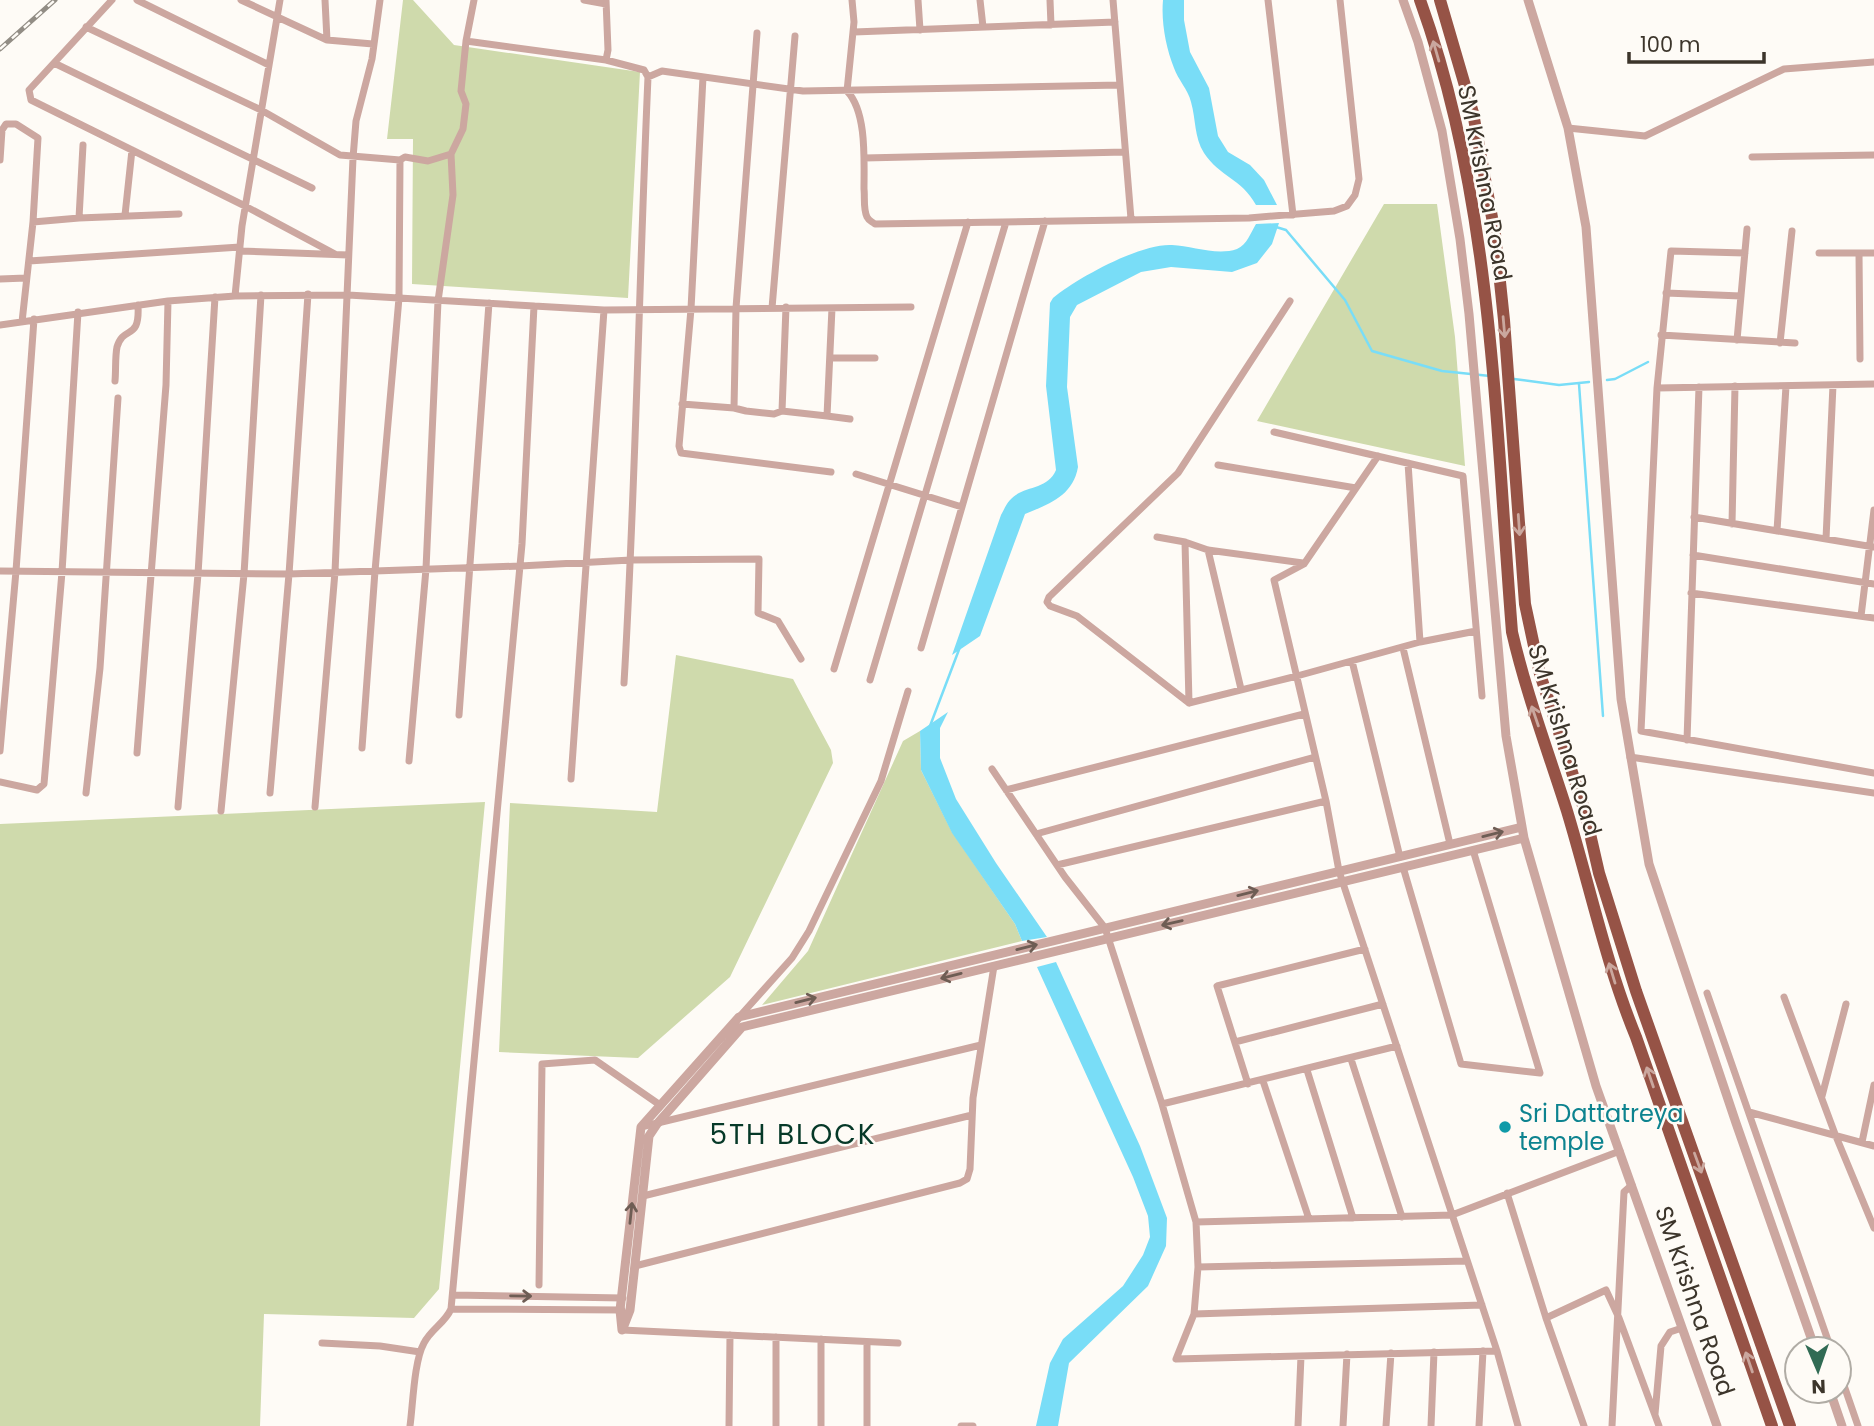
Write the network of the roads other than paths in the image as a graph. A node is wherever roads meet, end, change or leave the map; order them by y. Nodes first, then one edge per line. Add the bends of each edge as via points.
1 (112, 0) edge
2 (136, 0) edge
3 (241, 0) edge
4 (280, 0) edge
5 (326, 0) edge
6 (380, 0) edge
7 (474, 0) edge
8 (584, 0) edge
9 (852, 0) edge
10 (918, 0) edge
11 (980, 0) edge
12 (1050, 0) edge
13 (1113, 0) edge
14 (1268, 0) edge
15 (1340, 0) edge
16 (1403, 0) edge
17 (1420, 0) edge
18 (1440, 0) edge
19 (1528, 0) edge
20 (606, 2) edge
21 (277, 18) junction
22 (1115, 22) junction
23 (1051, 25) junction
24 (86, 27) junction
25 (983, 27) junction
26 (920, 30) junction
27 (853, 32) junction
28 (757, 33) dead end
29 (795, 36) dead end
30 (327, 40) junction
31 (466, 41) junction
32 (373, 44) junction
33 (606, 61) junction
34 (1874, 62) edge
35 (54, 63) junction
36 (269, 65) junction
37 (648, 77) junction
38 (703, 77) junction
39 (752, 84) junction
40 (1120, 85) junction
41 (790, 89) junction
42 (847, 91) junction
43 (261, 110) junction
44 (1568, 128) junction
45 (83, 145) dead end
46 (132, 150) junction
47 (1125, 152) junction
48 (451, 154) junction
49 (1874, 155) edge
50 (1752, 157) dead end
51 (353, 158) junction
52 (864, 158) junction
53 (0, 160) edge
54 (253, 160) junction
55 (400, 160) junction
56 (312, 188) dead end
57 (246, 206) junction
58 (179, 214) dead end
59 (125, 215) junction
60 (1293, 215) junction
61 (79, 218) junction
62 (1131, 219) junction
63 (1045, 221) junction
64 (33, 222) junction
65 (968, 222) junction
66 (1006, 222) junction
67 (1747, 229) dead end
68 (1792, 231) dead end
69 (240, 249) junction
70 (1745, 253) junction
71 (1819, 253) dead end
72 (1860, 253) junction
73 (1874, 253) edge
74 (335, 254) junction
75 (348, 255) junction
76 (29, 261) junction
77 (26, 278) junction
78 (0, 279) edge
79 (1666, 293) junction
80 (308, 294) junction
81 (261, 295) junction
82 (348, 295) junction
83 (235, 296) junction
84 (1741, 296) junction
85 (215, 297) junction
86 (399, 298) junction
87 (168, 301) junction
88 (438, 301) junction
89 (1290, 301) dead end
90 (489, 303) junction
91 (138, 305) junction
92 (534, 306) junction
93 (786, 307) junction
94 (832, 307) junction
95 (911, 307) dead end
96 (736, 308) junction
97 (772, 308) junction
98 (691, 309) junction
99 (604, 310) junction
100 (638, 310) junction
101 (78, 312) junction
102 (34, 320) junction
103 (22, 322) junction
104 (0, 325) edge
105 (1661, 335) junction
106 (1737, 341) junction
107 (1780, 343) junction
108 (1795, 343) dead end
109 (830, 358) junction
110 (875, 358) dead end
111 (1860, 359) dead end
112 (115, 381) dead end
113 (1874, 384) edge
114 (1833, 385) junction
115 (1735, 386) junction
116 (1786, 386) junction
117 (1699, 387) junction
118 (1657, 388) junction
119 (118, 398) dead end
120 (682, 404) junction
121 (734, 408) junction
122 (782, 411) junction
123 (827, 416) junction
124 (849, 419) dead end
125 (1274, 432) dead end
126 (1378, 456) junction
127 (1408, 463) junction
128 (1218, 465) dead end
129 (831, 472) dead end
130 (856, 474) dead end
131 (889, 485) junction
132 (1356, 488) junction
133 (925, 496) junction
134 (962, 507) junction
135 (1874, 510) edge
136 (1694, 517) junction
137 (1732, 524) junction
138 (1777, 531) junction
139 (1157, 537) dead end
140 (1826, 539) junction
141 (1185, 542) junction
142 (1872, 547) edge
143 (1208, 550) junction
144 (1693, 555) junction
145 (631, 560) junction
146 (586, 562) junction
147 (1304, 564) junction
148 (520, 566) junction
149 (471, 568) junction
150 (426, 569) junction
151 (0, 571) edge
152 (16, 571) junction
153 (375, 571) junction
154 (62, 572) junction
155 (335, 572) junction
156 (107, 573) junction
157 (153, 574) junction
158 (198, 574) junction
159 (244, 574) junction
160 (289, 574) junction
161 (1870, 583) edge
162 (1691, 593) junction
163 (1861, 616) junction
164 (1874, 618) edge
165 (1476, 631) junction
166 (1420, 642) junction
167 (921, 648) dead end
168 (1403, 648) junction
169 (801, 659) dead end
170 (1352, 661) junction
171 (834, 669) dead end
172 (1297, 676) junction
173 (870, 680) dead end
174 (624, 683) dead end
175 (1241, 689) junction
176 (908, 691) dead end
177 (1482, 696) dead end
178 (1189, 703) junction
179 (1304, 713) junction
180 (459, 715) dead end
181 (1687, 740) junction
182 (362, 748) dead end
183 (0, 751) edge
184 (137, 753) dead end
185 (1315, 757) junction
186 (1630, 757) junction
187 (409, 761) dead end
188 (992, 769) dead end
189 (1874, 774) edge
190 (571, 779) dead end
191 (0, 782) edge
192 (1006, 790) junction
193 (86, 793) dead end
194 (270, 793) dead end
195 (1874, 793) edge
196 (1326, 801) junction
197 (178, 807) dead end
198 (315, 807) dead end
199 (221, 811) dead end
200 (1522, 827) junction
201 (1036, 834) junction
202 (1524, 838) junction
203 (1450, 844) junction
204 (1473, 850) junction
205 (1400, 856) junction
206 (1057, 866) junction
207 (1403, 867) junction
208 (1339, 872) junction
209 (1342, 882) junction
210 (1105, 928) junction
211 (1107, 939) junction
212 (1365, 949) junction
213 (994, 966) junction
214 (1707, 993) dead end
215 (1784, 997) dead end
216 (1383, 1004) junction
217 (1846, 1004) dead end
218 (740, 1017) junction
219 (742, 1027) junction
220 (1235, 1042) junction
221 (981, 1045) junction
222 (1397, 1046) junction
223 (1351, 1059) junction
224 (1307, 1070) junction
225 (1263, 1080) junction
226 (1248, 1084) junction
227 (1874, 1085) edge
228 (1822, 1097) junction
229 (1162, 1104) junction
230 (660, 1105) junction
231 (1749, 1112) junction
232 (972, 1115) junction
233 (657, 1124) junction
234 (641, 1127) junction
235 (1835, 1134) junction
236 (1861, 1142) junction
237 (1874, 1146) edge
238 (1620, 1151) junction
239 (1632, 1185) junction
240 (1507, 1193) junction
241 (643, 1196) junction
242 (1452, 1216) junction
243 (1402, 1217) junction
244 (1353, 1218) junction
245 (1308, 1219) junction
246 (1196, 1222) junction
247 (1874, 1228) edge
248 (1467, 1261) junction
249 (635, 1266) junction
250 (1198, 1267) junction
251 (539, 1285) dead end
252 (453, 1295) junction
253 (626, 1298) junction
254 (1482, 1305) junction
255 (452, 1309) junction
256 (625, 1310) junction
257 (1194, 1314) junction
258 (1546, 1318) junction
259 (1619, 1318) junction
260 (1682, 1328) junction
261 (622, 1330) joint
262 (730, 1335) junction
263 (1810, 1335) edge
264 (1826, 1335) edge
265 (776, 1337) junction
266 (821, 1339) junction
267 (867, 1342) junction
268 (322, 1343) dead end
269 (898, 1343) dead end
270 (1482, 1351) junction
271 (1497, 1351) junction
272 (420, 1352) junction
273 (1434, 1352) junction
274 (1391, 1353) junction
275 (1347, 1354) junction
276 (1301, 1356) junction
277 (1835, 1405) edge
278 (1851, 1405) edge
279 (1655, 1416) junction
280 (410, 1426) edge
281 (729, 1426) edge
282 (776, 1426) edge
283 (821, 1426) edge
284 (867, 1426) edge
285 (961, 1426) edge
286 (973, 1426) edge
287 (1298, 1426) edge
288 (1343, 1426) edge
289 (1386, 1426) edge
290 (1432, 1426) edge
291 (1479, 1426) edge
292 (1518, 1426) edge
293 (1584, 1426) edge
294 (1612, 1426) edge
295 (1657, 1426) edge
296 (1717, 1426) edge
297 (1772, 1426) edge
298 (1790, 1426) edge
299 (1842, 1426) edge
300 (1858, 1426) edge

1 - 24 street
2 - 36 street
3 - 21 street
4 - 21 street
5 - 30 street
6 - 32 street
7 - 31 street
8 - 20 street
9 - 27 street
10 - 26 street
11 - 25 street
12 - 23 street
13 - 22 street
14 - 60 street
15 - 60 street via 1359,179 1347,206
16 - 200 street, SM Krishna Road via 1442,131 1460,239 1506,736
297 -> 17 highway, SM Krishna Road via 1619,995 1522,678 1512,632 1479,237 1452,109
18 -> 298 highway, SM Krishna Road via 1473,113 1495,234 1530,629 1540,674 1649,1030
19 - 44 street, SM Krishna Road
20 - 33 street
21 - 30 street
21 - 36 street
22 - 23 street
22 - 40 street
23 - 25 street
24 - 35 street
24 - 43 street
25 - 26 street
26 - 27 street
27 - 42 street
28 - 39 street
29 - 41 street
30 - 32 street
31 - 33 street
31 - 48 street via 463,129
32 - 51 street
33 - 37 street via 644,70
34 - 44 street via 1784,69 1645,136
35 - 46 street via 29,90 31,100
35 - 54 street
36 - 43 street
37 - 38 street via 662,71
37 - 100 street
38 - 39 street
38 - 98 street
39 - 41 street
39 - 96 street
40 - 42 street
40 - 47 street
41 - 42 street
41 - 97 street
42 - 52 street via 859,110
43 - 51 street
43 - 54 street
44 - 186 street, SM Krishna Road via 1586,227 1621,699
45 - 61 street
46 - 57 street
46 - 59 street
47 - 52 street
47 - 62 street
48 - 55 street via 428,161
48 - 88 street via 453,195
49 - 50 street
51 - 55 street
51 - 75 street
52 - 65 street via 865,212 875,224
53 - 64 street via 6,124 16,124 38,138
54 - 56 street
54 - 57 street
55 - 86 street
57 - 69 street
57 - 74 street
58 - 59 street
59 - 61 street
60 - 62 street
61 - 64 street
62 - 63 street
63 - 66 street
63 - 134 street
64 - 76 street
65 - 66 street
65 - 131 street
66 - 133 street
67 - 70 street
68 - 107 street
69 - 74 street
69 - 76 street
69 - 83 street
70 - 79 street via 1671,251
70 - 84 street
71 - 72 street
72 - 73 street
72 - 111 street
74 - 75 street
75 - 82 street
76 - 77 street
77 - 78 street
77 - 103 street
79 - 84 street
79 - 105 street
80 - 81 street
80 - 82 street
80 - 160 street
81 - 83 street
81 - 159 street
82 - 86 street
82 - 155 street
83 - 85 street
84 - 106 street
85 - 87 street
85 - 158 street
86 - 88 street
86 - 153 street
87 - 91 street
87 - 157 street
88 - 90 street
88 - 150 street
89 - 178 street via 1178,473 1047,602 1077,616
90 - 92 street
90 - 149 street
91 - 101 street
91 - 112 street via 136,328 117,346
92 - 99 street
92 - 148 street
93 - 94 street
93 - 97 street
93 - 122 street
94 - 95 street
94 - 109 street
96 - 97 street
96 - 98 street
96 - 121 street
98 - 100 street
98 - 120 street
99 - 100 street
99 - 146 street
100 - 145 street
101 - 102 street
101 - 154 street
102 - 103 street
102 - 152 street
103 - 104 street
105 - 106 street
105 - 118 street
106 - 107 street
107 - 108 street
109 - 110 street
109 - 123 street
113 - 114 street
114 - 116 street
114 - 140 street
115 - 116 street
115 - 117 street
115 - 137 street
116 - 138 street
117 - 118 street
117 - 136 street
118 - 181 street via 1641,731
119 - 156 street
120 - 121 street
120 - 129 street via 681,453
121 - 122 street
122 - 123 street
123 - 124 street
125 - 126 street
126 - 127 street
126 - 132 street
127 - 165 street via 1463,476
127 - 166 street
128 - 132 street
130 - 131 street
131 - 133 street
131 - 171 street
132 - 147 street
133 - 134 street
133 - 173 street
134 - 167 street
135 - 142 street
136 - 137 street
136 - 144 street
137 - 138 street
138 - 140 street
139 - 141 street
140 - 142 street
141 - 143 street
141 - 178 street
142 - 161 street
143 - 147 street
143 - 175 street
144 - 161 street
144 - 162 street
145 - 146 street
145 - 169 street via 759,559 758,613 778,621
145 - 174 street
146 - 148 street
146 - 190 street
147 - 172 street via 1273,580
148 - 149 street
148 - 252 street
149 - 150 street
149 - 180 street
150 - 153 street
150 - 187 street
151 - 152 street
152 - 154 street
152 - 183 street
153 - 155 street
153 - 182 street
154 - 156 street
154 - 191 street via 44,784 37,790
155 - 160 street
155 - 198 street
156 - 157 street
156 - 193 street
157 - 158 street
157 - 184 street
158 - 159 street
158 - 197 street
159 - 160 street
159 - 199 street
160 - 194 street
161 - 163 street
162 - 163 street
162 - 181 street
163 - 164 street
165 - 166 street
165 - 177 street
166 - 168 street
168 - 170 street
168 - 203 street
170 - 172 street
170 - 205 street
172 - 175 street
172 - 179 street
175 - 178 street
176 - 218 street via 881,781 809,931 792,958
179 - 185 street
179 - 192 street
181 - 189 street
185 - 196 street
185 - 201 street
186 - 195 street
186 - 263 street, SM Krishna Road via 1649,864
188 - 192 street
192 - 201 street
196 - 206 street
196 - 208 street
200 - 202 street, SM Krishna Road
203 -> 200 street
201 - 206 street
202 - 204 street
202 - 238 street, SM Krishna Road via 1596,1086
203 - 205 street
204 - 207 street
204 - 207 street via 1540,1073 1461,1063
205 - 208 street
206 - 210 street
207 - 209 street
208 - 209 street
210 -> 208 street
209 -> 211 street
209 - 212 street
210 - 211 street
218 -> 210 street
211 - 213 street
211 - 229 street
212 - 216 street
212 - 220 street via 1217,986
213 -> 219 street
213 - 221 street
214 - 231 street
215 - 228 street
216 - 220 street
216 - 222 street
217 - 228 street
218 - 219 street
218 - 230 street
219 - 233 street
220 - 226 street
221 - 232 street
221 - 233 street
222 - 223 street
222 - 242 street
223 - 224 street
223 - 243 street
224 - 225 street
224 - 244 street
225 - 226 street
225 - 245 street
226 - 229 street
227 - 236 street
228 - 235 street
229 - 246 street
230 - 234 street
230 - 251 street via 596,1060 542,1064
231 - 235 street
231 - 264 street
232 - 241 street
232 - 249 street via 970,1169 960,1183
233 - 234 street
233 - 241 street via 649,1136
253 -> 234 street
235 - 236 street
235 - 247 street
236 - 237 street
238 - 239 street, SM Krishna Road
238 - 240 street
239 - 259 street via 1624,1192
239 - 260 street, SM Krishna Road
240 - 242 street
240 - 258 street
241 - 249 street
242 - 243 street
242 - 248 street
243 - 244 street
244 - 245 street
245 - 246 street
246 - 250 street
248 - 250 street
248 - 254 street
249 - 253 street
250 - 257 street
252 -> 253 street
252 - 255 street
253 - 256 street
254 - 257 street
254 - 271 street
255 - 256 street
255 - 272 street
256 - 261 street
257 - 276 street via 1177,1359
258 - 259 street via 1606,1290
258 - 293 street
259 - 279 street
259 - 294 street
260 - 279 street via 1670,1332 1661,1346
260 - 296 street, SM Krishna Road
261 - 262 street
262 - 265 street
262 - 281 street
265 - 266 street
265 - 282 street
266 - 267 street
266 - 283 street
267 - 269 street
267 - 284 street
268 - 272 street
270 - 271 street
270 - 273 street
270 - 291 street
271 - 292 street
272 - 280 street
273 - 274 street
273 - 290 street
274 - 275 street
274 - 289 street
275 - 276 street
275 - 288 street
276 - 287 street
277 - 299 street
278 - 300 street
279 - 295 street
285 - 286 street

